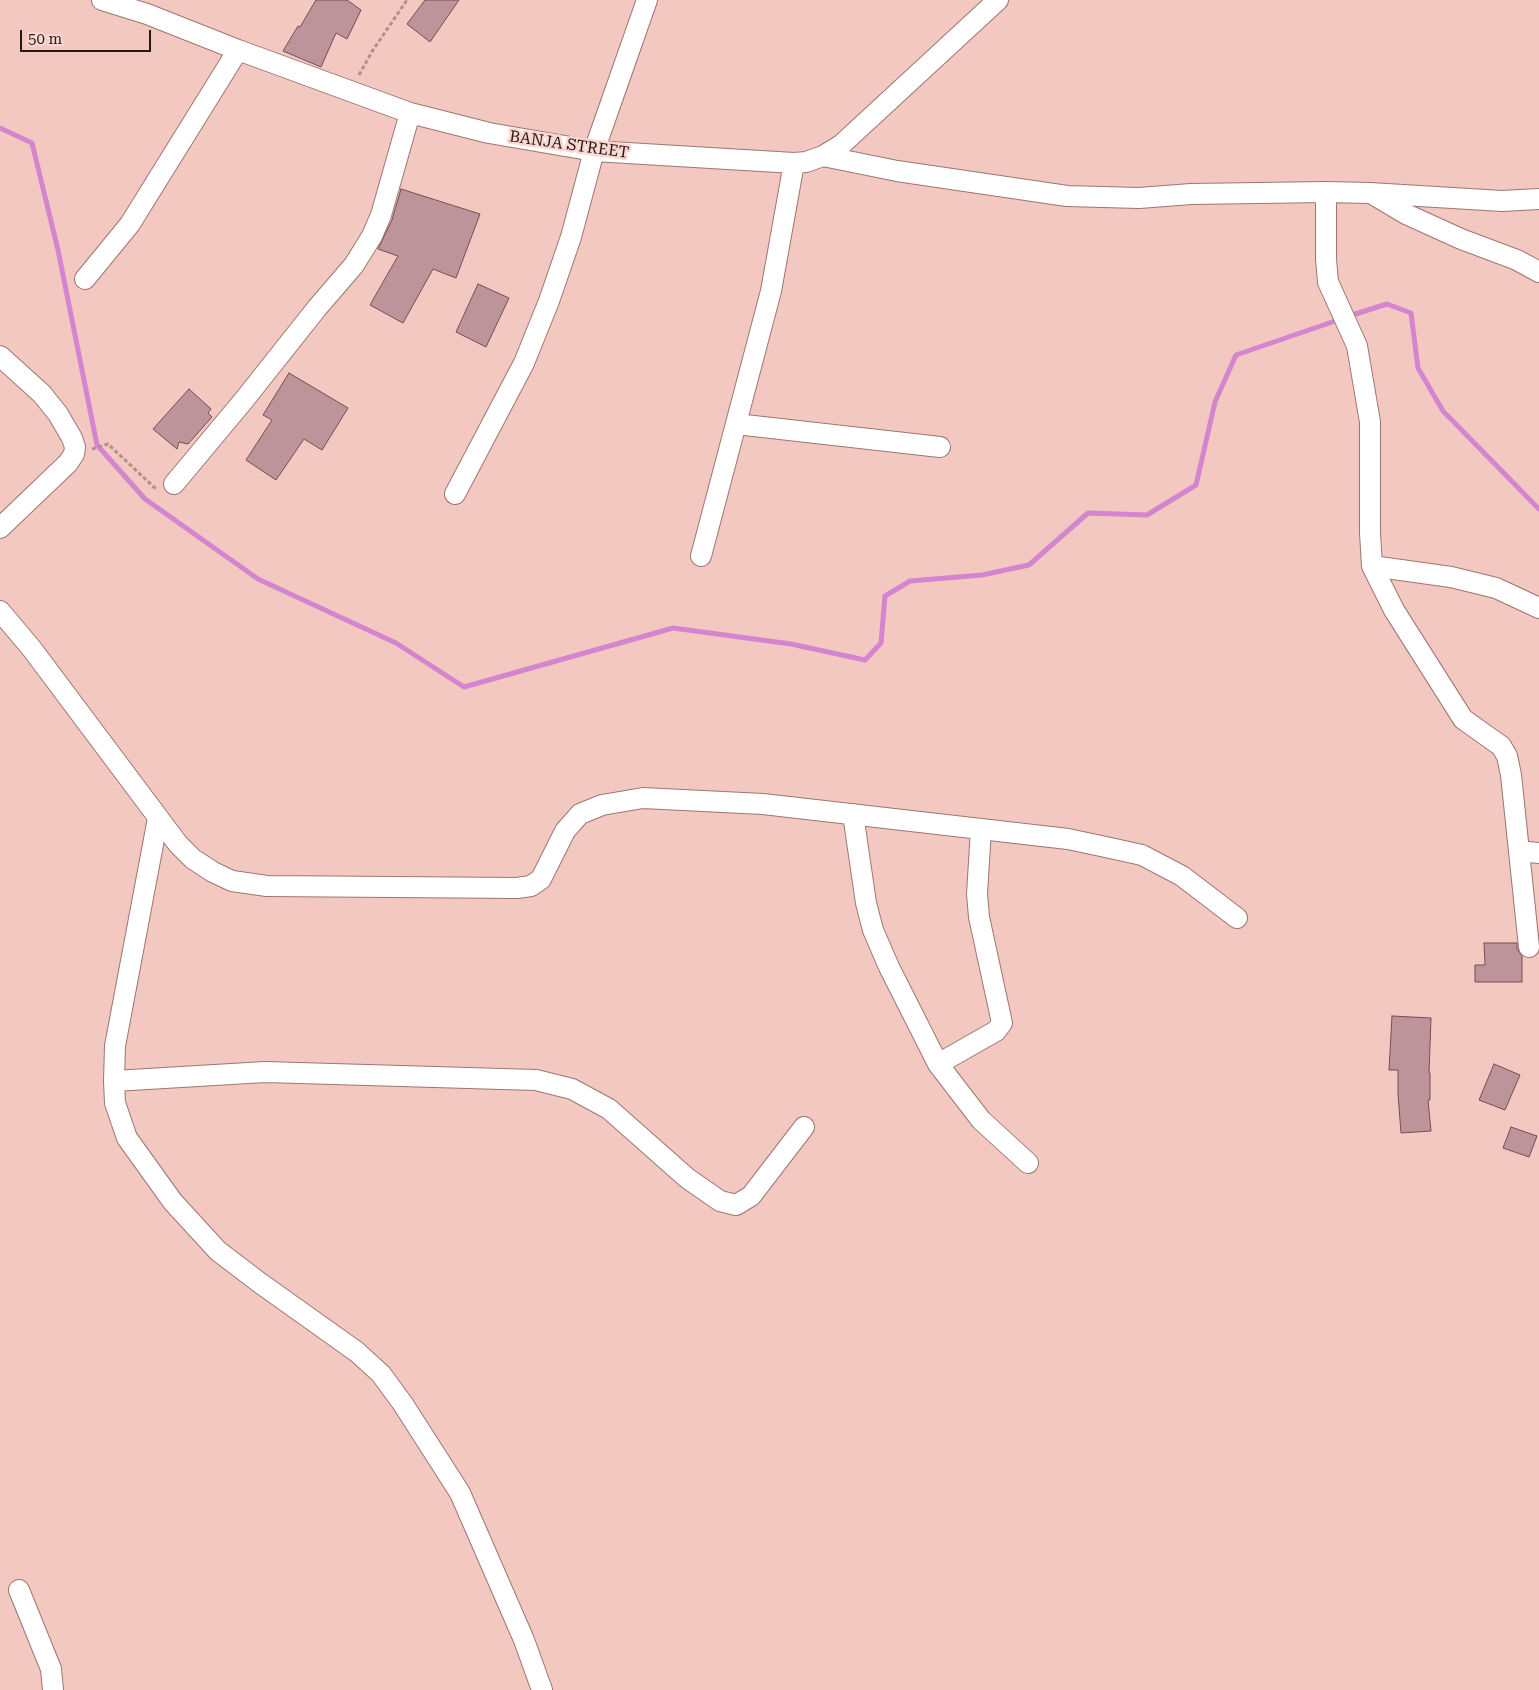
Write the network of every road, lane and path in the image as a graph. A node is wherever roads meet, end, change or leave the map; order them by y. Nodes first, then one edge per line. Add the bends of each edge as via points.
1 (102, 0) edge
2 (407, 0) edge
3 (648, 0) edge
4 (998, 0) edge
5 (238, 50) junction
6 (350, 91) junction
7 (410, 113) junction
8 (594, 151) junction
9 (823, 156) junction
10 (794, 163) junction
11 (1326, 192) junction
12 (1370, 193) junction
13 (1539, 199) edge
14 (1539, 272) edge
15 (85, 279) dead end
16 (0, 356) edge
17 (736, 424) junction
18 (940, 447) dead end
19 (86, 451) dead end
20 (174, 484) joint
21 (455, 494) dead end
22 (0, 528) edge
23 (701, 556) dead end
24 (1372, 566) junction
25 (1539, 608) edge
26 (0, 611) edge
27 (853, 814) junction
28 (158, 818) junction
29 (980, 829) junction
30 (1519, 851) junction
31 (1539, 854) edge
32 (1237, 918) dead end
33 (1529, 947) dead end
34 (938, 1064) junction
35 (114, 1081) junction
36 (804, 1126) dead end
37 (1028, 1163) dead end
38 (19, 1590) dead end
39 (53, 1690) edge
40 (542, 1690) edge

1 - 5 street, BANJA STREET
2 - 6 path
3 - 8 street
4 - 9 street, BANJA STREET via 841,145
5 - 6 street, BANJA STREET
5 - 15 street via 130,224
6 - 7 street, BANJA STREET
7 - 8 street, BANJA STREET via 489,133
7 - 20 street via 381,215 354,265
8 - 10 street, BANJA STREET
8 - 21 street via 571,237 524,363
9 - 10 street, BANJA STREET
9 - 11 street via 897,171 1068,196 1139,198
10 - 17 street via 771,291
11 - 12 street
11 - 24 street via 1328,282 1357,346 1370,422
12 - 13 street via 1502,201
12 - 14 street via 1406,214
16 - 22 street via 42,394 58,414 74,447 68,463
17 - 18 street
17 - 23 street
19 - 20 path via 108,444 164,496
24 - 25 street via 1451,577 1496,588
24 - 30 street via 1394,610 1464,719 1501,746 1507,756
26 - 28 street
27 - 28 street via 764,804 643,798 602,805 580,814 565,831 541,879 532,886 517,888 267,886 232,881 193,859
27 - 29 street
27 - 34 street via 873,930
28 - 35 street via 115,1046
29 - 32 street via 1068,839 1142,855 1182,876
29 - 34 street via 979,917 1002,1023 996,1031
30 - 31 street
30 - 33 street
34 - 37 street via 981,1120
35 - 36 street via 265,1072 536,1080 572,1089 609,1109 687,1178 720,1201 736,1205 751,1196
35 - 40 street via 115,1103 127,1138 192,1224 218,1251 357,1352 381,1374 403,1404 460,1493 524,1640
38 - 39 street via 51,1669

